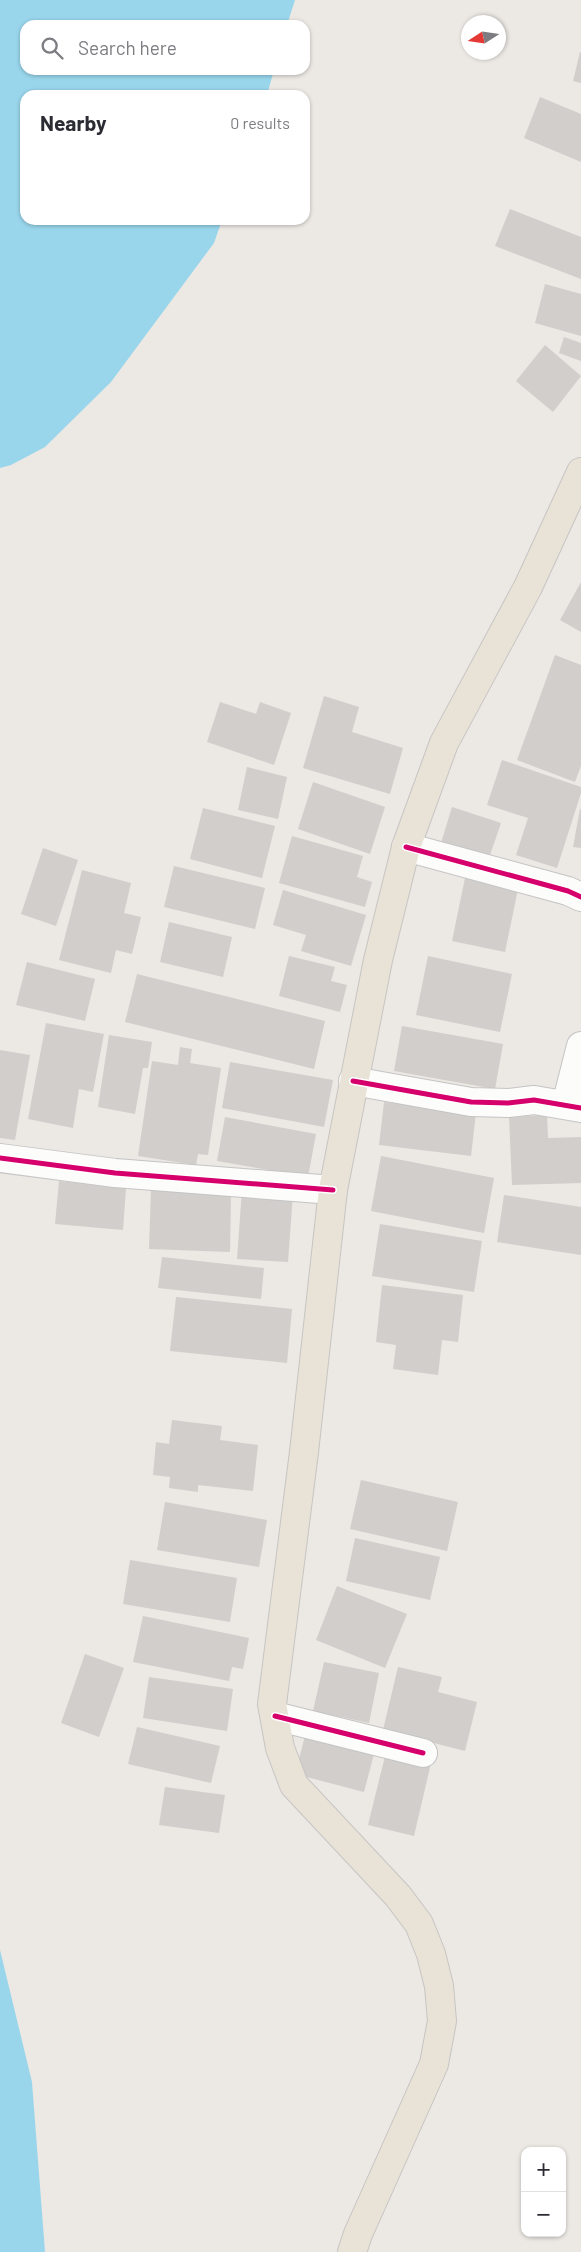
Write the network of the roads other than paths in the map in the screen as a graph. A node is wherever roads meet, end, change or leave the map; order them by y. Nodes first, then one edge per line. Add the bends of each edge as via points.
1 (581, 472) edge
2 (406, 847) junction
3 (581, 897) edge
4 (581, 1046) edge
5 (353, 1081) junction
6 (574, 1106) edge
7 (0, 1158) edge
8 (333, 1190) junction
9 (275, 1716) junction
10 (423, 1753) dead end
11 (352, 2252) edge

1 - 2 highway via 528,587 444,743
2 - 3 street
2 - 5 highway
4 - 6 street
5 - 6 street via 471,1102 534,1100
5 - 8 highway
7 - 8 street via 115,1173
8 - 9 highway via 272,1704
9 - 10 street
9 - 11 highway via 280,1748 294,1785 398,1896 419,1924 439,1986 442,2021 434,2064

